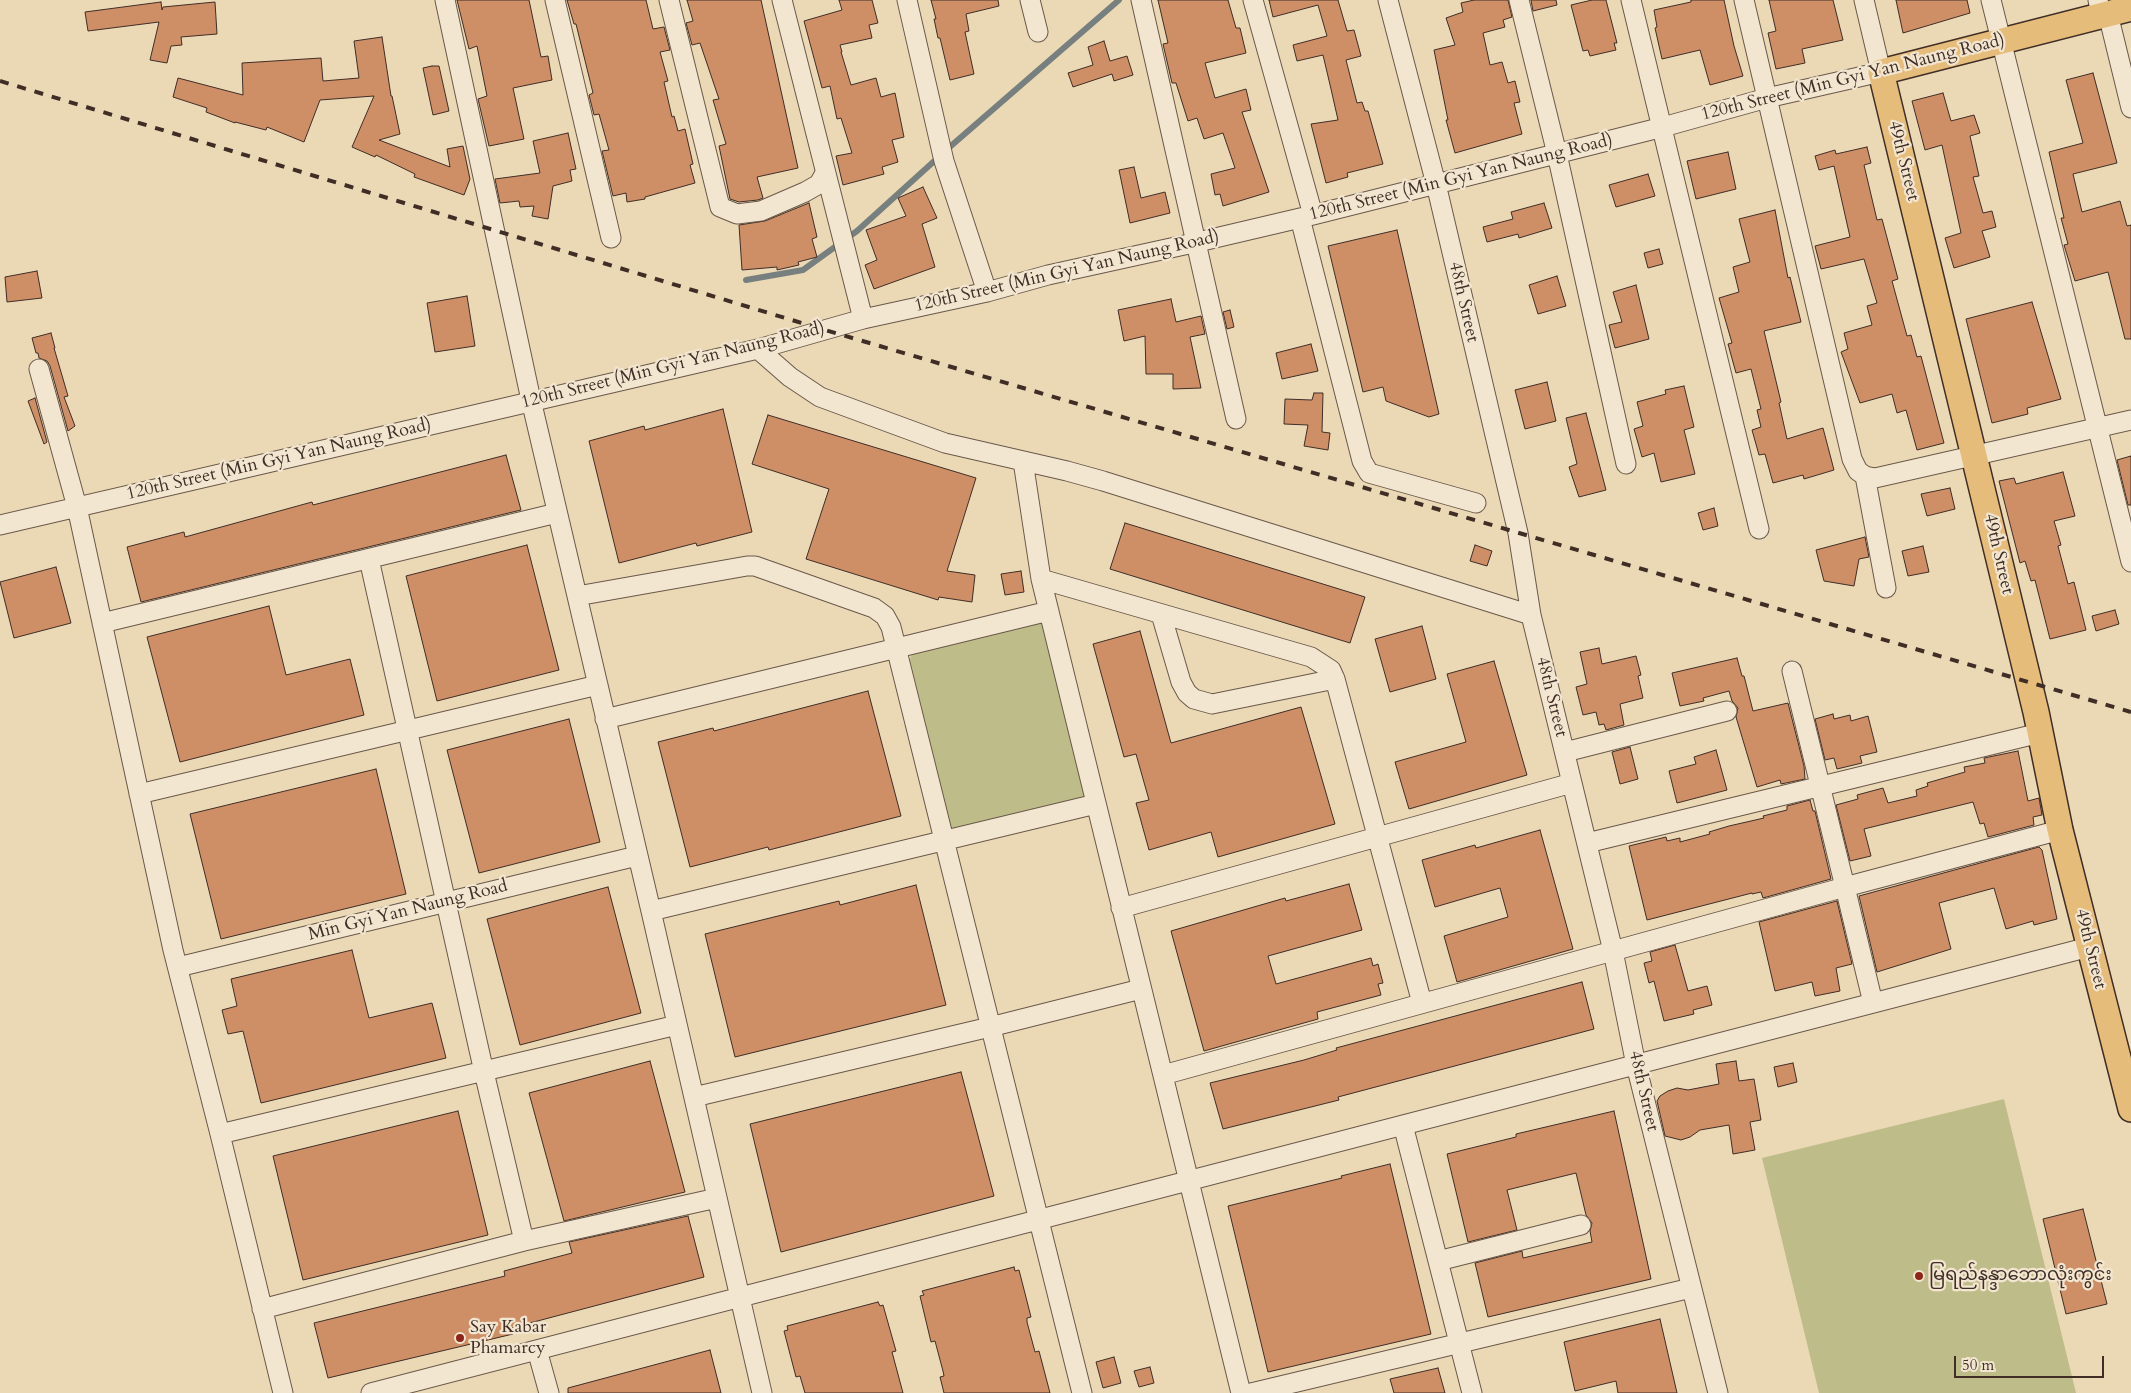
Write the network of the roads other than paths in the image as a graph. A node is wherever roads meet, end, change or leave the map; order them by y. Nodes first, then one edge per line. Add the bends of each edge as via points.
1 (445, 0) edge
2 (555, 0) edge
3 (669, 0) edge
4 (782, 0) edge
5 (907, 0) edge
6 (1030, 0) edge
7 (1141, 0) edge
8 (1253, 0) edge
9 (1388, 0) edge
10 (1519, 0) edge
11 (1631, 0) edge
12 (1744, 0) edge
13 (1864, 0) edge
14 (1991, 0) edge
15 (2109, 9) edge
16 (1038, 32) dead end
17 (2001, 41) junction
18 (1881, 72) junction
19 (1767, 98) junction
20 (2131, 108) edge
21 (1663, 127) junction
22 (1557, 154) junction
23 (826, 173) junction
24 (1436, 184) junction
25 (1306, 216) junction
26 (611, 238) dead end
27 (1198, 242) junction
28 (987, 292) junction
29 (862, 319) junction
30 (758, 349) junction
31 (39, 368) dead end
32 (531, 400) junction
33 (1236, 419) dead end
34 (2131, 420) edge
35 (2096, 428) junction
36 (1974, 455) junction
37 (1022, 461) junction
38 (1626, 464) dead end
39 (1865, 476) junction
40 (1476, 503) dead end
41 (76, 507) junction
42 (557, 514) junction
43 (0, 525) edge
44 (1759, 529) dead end
45 (369, 559) junction
46 (2131, 562) edge
47 (1041, 579) junction
48 (1886, 588) dead end
49 (577, 596) junction
50 (1049, 611) junction
51 (1161, 614) junction
52 (1531, 614) junction
53 (102, 624) junction
54 (896, 648) junction
55 (1792, 671) dead end
56 (1335, 679) junction
57 (598, 685) junction
58 (1727, 710) dead end
59 (606, 719) junction
60 (408, 730) junction
61 (2040, 733) junction
62 (1565, 752) junction
63 (1572, 783) junction
64 (1821, 786) junction
65 (138, 794) junction
66 (1096, 804) junction
67 (2060, 830) junction
68 (1377, 836) junction
69 (944, 840) junction
70 (1587, 843) junction
71 (638, 856) junction
72 (1845, 887) junction
73 (446, 902) junction
74 (1121, 908) junction
75 (651, 911) junction
76 (2089, 947) junction
77 (1613, 951) junction
78 (178, 967) junction
79 (1141, 989) junction
80 (1422, 1003) junction
81 (1873, 1003) junction
82 (677, 1025) junction
83 (990, 1027) junction
84 (1636, 1065) junction
85 (484, 1072) junction
86 (1162, 1075) junction
87 (2127, 1079) edge
88 (694, 1097) junction
89 (2131, 1109) edge
90 (1403, 1125) junction
91 (220, 1134) junction
92 (1190, 1180) junction
93 (717, 1198) junction
94 (1039, 1220) junction
95 (1581, 1225) dead end
96 (524, 1241) junction
97 (1438, 1261) junction
98 (1691, 1288) junction
99 (740, 1297) junction
100 (262, 1309) junction
101 (1459, 1343) junction
102 (537, 1350) junction
103 (283, 1393) edge
104 (371, 1393) edge
105 (549, 1393) edge
106 (762, 1393) edge
107 (1082, 1393) edge
108 (1241, 1393) edge
109 (1251, 1393) edge
110 (1472, 1393) edge
111 (1718, 1393) edge

1 - 32 street
2 - 26 street
3 - 23 street via 720,208 737,214 761,210 805,192 819,184
4 - 23 street
5 - 28 street via 944,161
6 - 16 street
7 - 27 street
8 - 25 street
9 - 24 street, 48th Street
10 - 22 street
11 - 21 street
12 - 19 street
13 - 18 street, 49th Street
14 - 17 street
15 - 17 main road, 120th Street (Min Gyi Yan Naung Road)
15 - 20 street
17 - 18 main road, 120th Street (Min Gyi Yan Naung Road)
17 - 35 street
18 - 19 street, 120th Street (Min Gyi Yan Naung Road)
18 - 36 main road, 49th Street
19 - 21 street, 120th Street (Min Gyi Yan Naung Road)
19 - 39 street via 1852,459 1858,471
21 - 22 street, 120th Street (Min Gyi Yan Naung Road)
21 - 44 street
22 - 24 street, 120th Street (Min Gyi Yan Naung Road)
22 - 38 street
23 - 29 street
24 - 25 street, 120th Street (Min Gyi Yan Naung Road)
24 - 52 street, 48th Street via 1518,533
25 - 27 street, 120th Street (Min Gyi Yan Naung Road)
25 - 40 street via 1362,461 1369,473
27 - 28 street, 120th Street (Min Gyi Yan Naung Road)
27 - 33 street
28 - 29 street, 120th Street (Min Gyi Yan Naung Road)
29 - 30 street, 120th Street (Min Gyi Yan Naung Road)
30 - 32 street, 120th Street (Min Gyi Yan Naung Road)
30 - 37 street via 820,398 945,443
31 - 41 street
32 - 41 street, 120th Street (Min Gyi Yan Naung Road)
32 - 42 street
34 - 35 street
35 - 36 street
35 - 46 street
36 - 39 street via 1875,478
36 - 61 main road, 49th Street
37 - 47 street
37 - 52 street via 1067,470 1137,491
39 - 48 street
41 - 43 street, 120th Street (Min Gyi Yan Naung Road)
41 - 53 street
42 - 45 street
42 - 49 street
45 - 53 street
45 - 60 street
47 - 50 street
47 - 51 street
49 - 54 street via 735,566 755,566 874,608 885,616
49 - 57 street
50 - 54 street
50 - 66 street
51 - 56 street via 1311,657 1331,670
51 - 56 street via 1181,682 1194,699 1212,704
52 - 62 street, 48th Street
53 - 65 street
54 - 59 street
54 - 69 street
55 - 64 street
56 - 68 street
57 - 59 street
57 - 60 street
58 - 62 street
59 - 71 street
60 - 65 street
60 - 73 street
61 - 64 street
61 - 67 main road, 49th Street
62 - 63 street, 48th Street
63 - 68 street
63 - 70 street, 48th Street
64 - 70 street
64 - 72 street
65 - 78 street
66 - 69 street
66 - 74 street
67 - 72 street
67 - 76 main road, 49th Street
68 - 74 street
68 - 80 street
69 - 75 street
69 - 83 street
70 - 77 street, 48th Street
71 - 73 street, Min Gyi Yan Naung Road
71 - 75 street
72 - 77 street
72 - 81 street
73 - 78 street, Min Gyi Yan Naung Road
73 - 85 street
74 - 79 street
75 - 82 street
76 - 81 street
76 - 87 main road, 49th Street
77 - 80 street
77 - 84 street, 48th Street
78 - 91 street
79 - 83 street
79 - 86 street
80 - 86 street
81 - 84 street
82 - 85 street
82 - 88 street
83 - 88 street
83 - 94 street
84 - 90 street
84 - 98 street, 48th Street
85 - 91 street
85 - 96 street
86 - 92 street
87 - 89 main road, 49th Street
88 - 93 street
90 - 92 street
90 - 97 street
91 - 100 street
92 - 94 street
92 - 108 street
93 - 96 street
93 - 99 street
94 - 99 street
94 - 107 street
95 - 97 street
96 - 100 street
97 - 101 street
98 - 101 street
98 - 111 street, 48th Street
99 - 102 street
99 - 106 street
100 - 103 street
101 - 109 street
101 - 110 street
102 - 104 street
102 - 105 street

